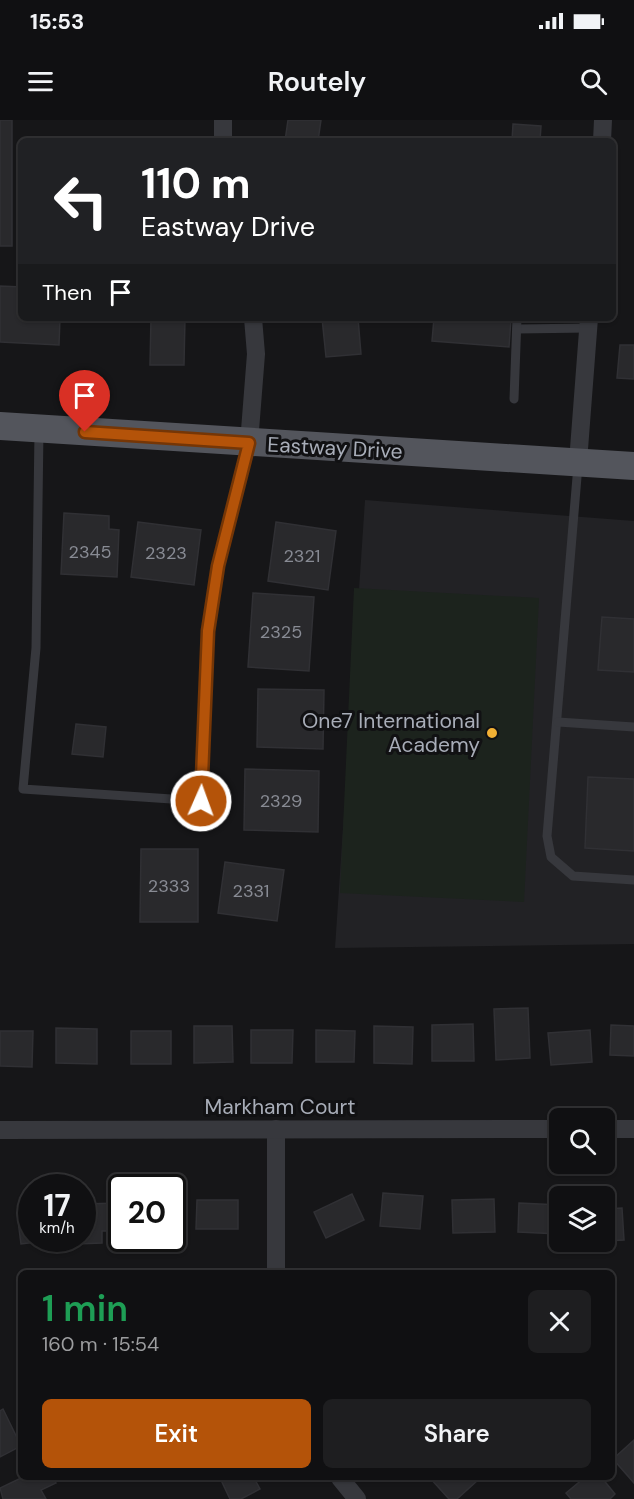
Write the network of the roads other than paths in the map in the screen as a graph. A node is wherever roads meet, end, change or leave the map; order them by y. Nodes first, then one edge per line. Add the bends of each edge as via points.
1 (223, 120) edge
2 (603, 120) edge
3 (223, 138) edge
4 (602, 138) edge
5 (253, 321) edge
6 (517, 321) edge
7 (589, 323) edge
8 (517, 328) junction
9 (514, 399) dead end
10 (0, 426) edge
11 (39, 429) junction
12 (249, 443) junction
13 (578, 462) junction
14 (634, 466) edge
15 (558, 722) junction
16 (634, 727) edge
17 (634, 880) edge
18 (549, 1129) edge
19 (615, 1129) edge
20 (634, 1129) edge
21 (0, 1130) edge
22 (276, 1130) junction
23 (276, 1270) edge
24 (342, 1480) edge
25 (357, 1499) edge

1 - 3 street
2 - 4 street
5 - 12 street via 256,354
6 - 8 lane
7 - 8 lane
7 - 13 street
8 - 9 lane
10 - 11 main road, Eastway Drive
11 - 12 main road, Eastway Drive
11 - 12 lane via 36,648 22,789 189,801 201,801 208,631 218,566
12 - 13 main road, Eastway Drive
13 - 14 main road, Eastway Drive
13 - 15 lane
15 - 16 lane
15 - 17 lane via 547,836 550,857 573,876
18 - 22 street, Markham Court
19 - 20 street
21 - 22 street, Markham Court
22 - 23 street
24 - 25 street

